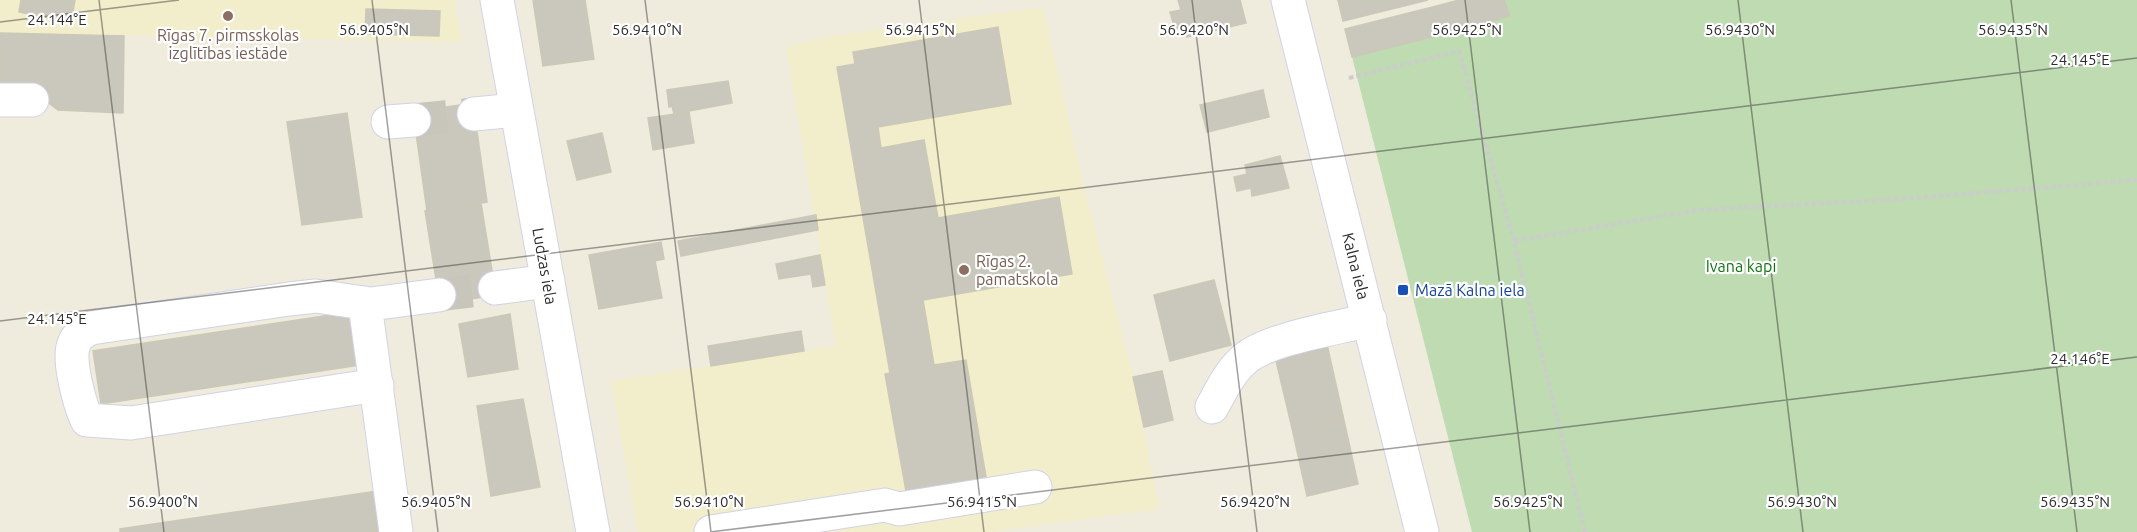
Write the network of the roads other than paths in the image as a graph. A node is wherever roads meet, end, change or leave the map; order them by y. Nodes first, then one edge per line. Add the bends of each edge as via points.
1 (497, 0) edge
2 (1288, 0) edge
3 (0, 100) edge
4 (32, 100) dead end
5 (517, 110) junction
6 (474, 114) tunnel mouth
7 (548, 280) junction
8 (495, 288) tunnel mouth
9 (439, 296) tunnel mouth
10 (371, 304) junction
11 (1370, 321) junction
12 (377, 385) junction
13 (1212, 407) dead end
14 (1035, 487) dead end
15 (396, 532) edge
16 (593, 532) edge
17 (711, 532) edge
18 (1422, 532) edge

1 - 5 street, Ludzas iela
2 - 11 street, Kalna iela
3 - 4 street
5 - 6 street
5 - 7 street, Ludzas iela
7 - 8 street
7 - 16 street, Ludzas iela
9 - 10 street
10 - 12 street via 366,312
10 - 12 street via 316,296 278,300 91,328 79,334 72,346 79,405 87,420 131,423
11 - 13 street via 1264,347 1246,357 1227,378
11 - 18 street, Kalna iela
12 - 15 street
14 - 17 street

